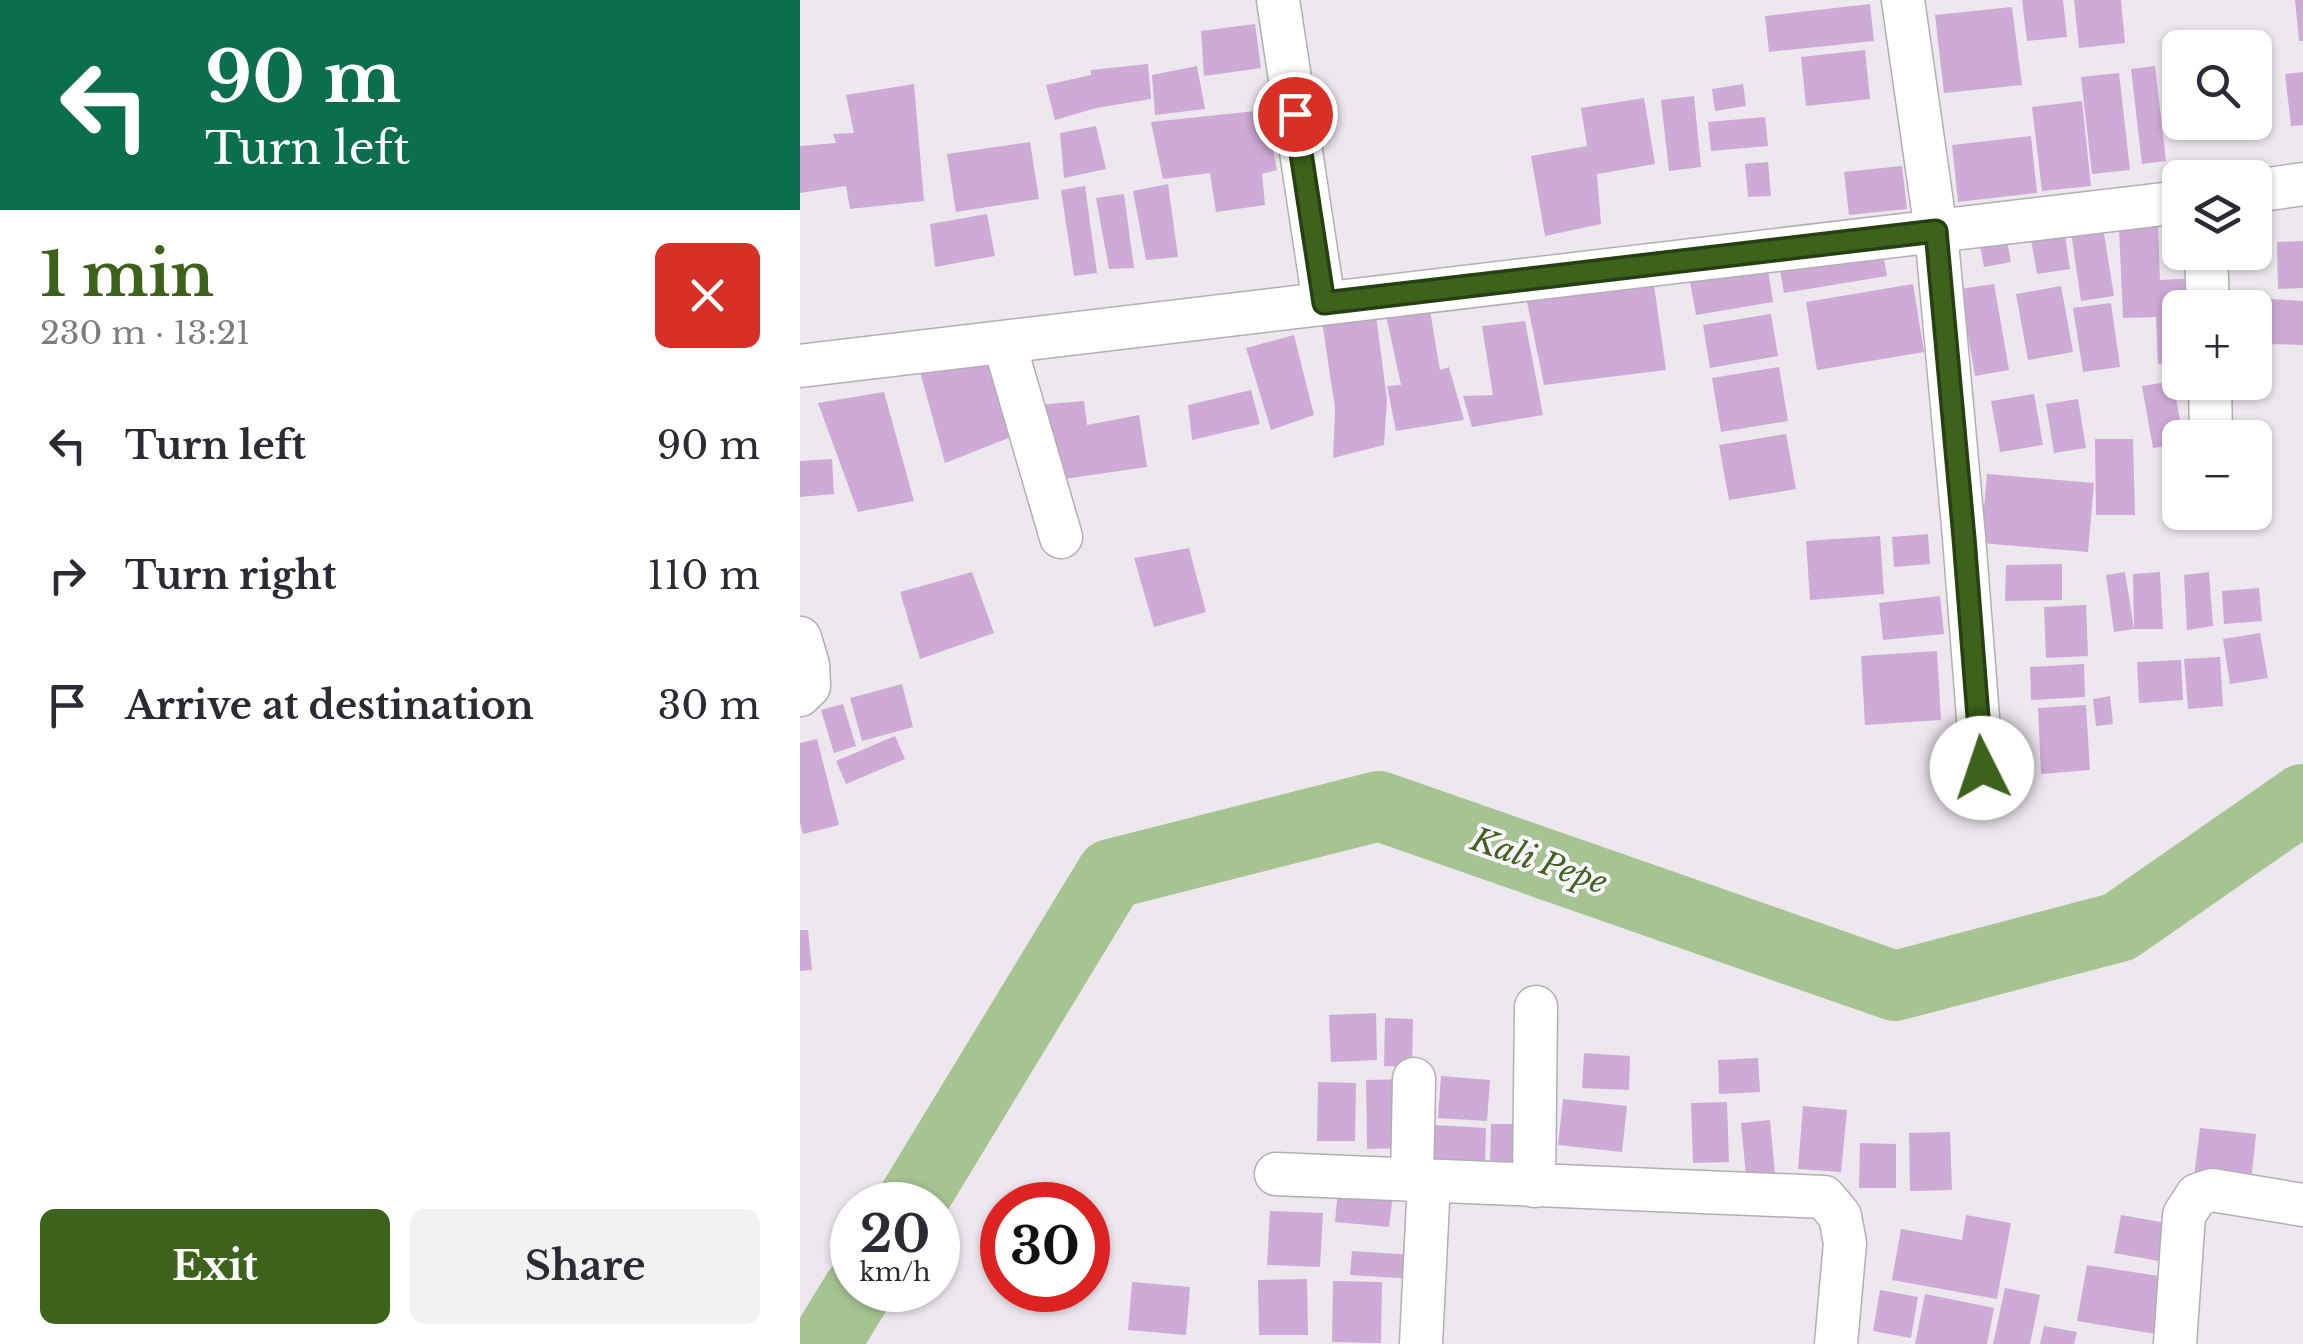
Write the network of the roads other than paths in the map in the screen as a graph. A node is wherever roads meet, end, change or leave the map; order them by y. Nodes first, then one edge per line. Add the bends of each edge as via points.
1 (1278, 0) edge
2 (1903, 0) edge
3 (2303, 184) edge
4 (2272, 189) edge
5 (2162, 204) edge
6 (1936, 231) junction
7 (1324, 303) junction
8 (1004, 342) junction
9 (800, 366) edge
10 (1060, 536) dead end
11 (800, 638) edge
12 (800, 695) edge
13 (1982, 768) dead end
14 (1536, 1008) dead end
15 (1414, 1078) dead end
16 (1276, 1174) dead end
17 (1420, 1181) junction
18 (1534, 1186) junction
19 (2303, 1205) edge
20 (1421, 1344) edge
21 (1836, 1344) edge
22 (2175, 1344) edge

1 - 7 street
2 - 6 street
3 - 4 street
5 - 6 street
6 - 7 street
6 - 13 street
7 - 8 street
8 - 9 street
8 - 10 street
11 - 12 street via 809,686
14 - 18 street
15 - 17 street
16 - 17 street
17 - 18 street
17 - 20 street
18 - 21 street via 1824,1197 1840,1216 1845,1243
19 - 22 street via 2212,1190 2197,1195 2184,1216

